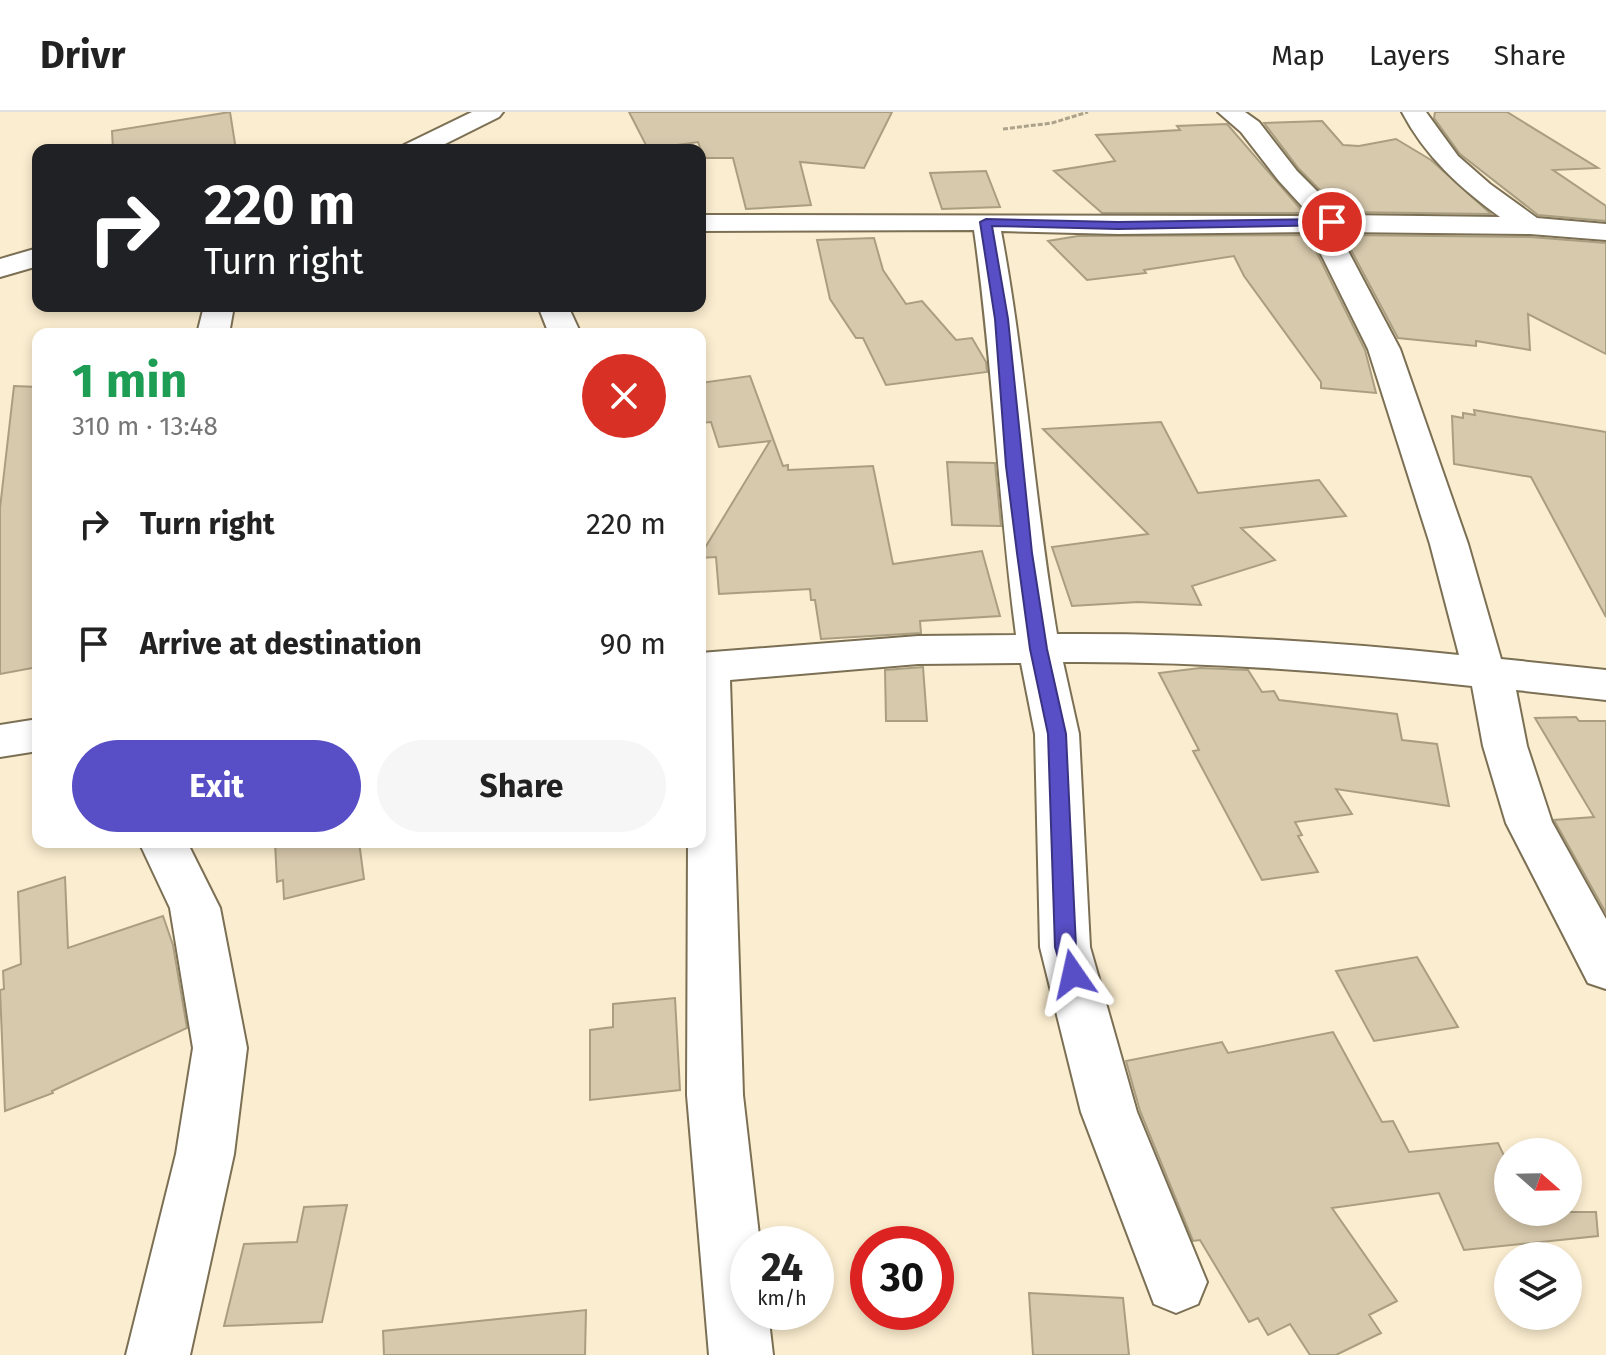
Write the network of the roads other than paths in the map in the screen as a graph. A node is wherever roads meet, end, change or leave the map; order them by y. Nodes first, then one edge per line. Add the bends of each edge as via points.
1 (1230, 112) edge
2 (1414, 112) edge
3 (483, 116) edge
4 (425, 144) edge
5 (479, 144) edge
6 (986, 222) junction
7 (1325, 222) junction
8 (706, 223) edge
9 (1530, 226) junction
10 (1606, 232) edge
11 (32, 259) edge
12 (0, 268) edge
13 (1039, 649) junction
14 (706, 667) edge
15 (1488, 672) junction
16 (1606, 685) edge
17 (706, 710) edge
18 (32, 736) edge
19 (0, 741) edge
20 (166, 848) edge
21 (1606, 967) edge
22 (1176, 1282) dead end
23 (158, 1355) edge
24 (741, 1355) edge

1 - 7 street via 1250,127
2 - 9 street via 1455,167
3 - 4 street
3 - 5 street
6 - 7 street
6 - 8 street
6 - 13 street
7 - 9 street
7 - 15 street via 1384,349
9 - 10 street
11 - 12 street
13 - 14 street via 918,650
13 - 15 street via 1218,648
13 - 22 street via 1057,734 1065,947 1109,1112
15 - 16 street
15 - 21 street via 1529,823
17 - 24 street via 715,1095
18 - 19 street
20 - 23 street via 195,908 220,1048 205,1154

